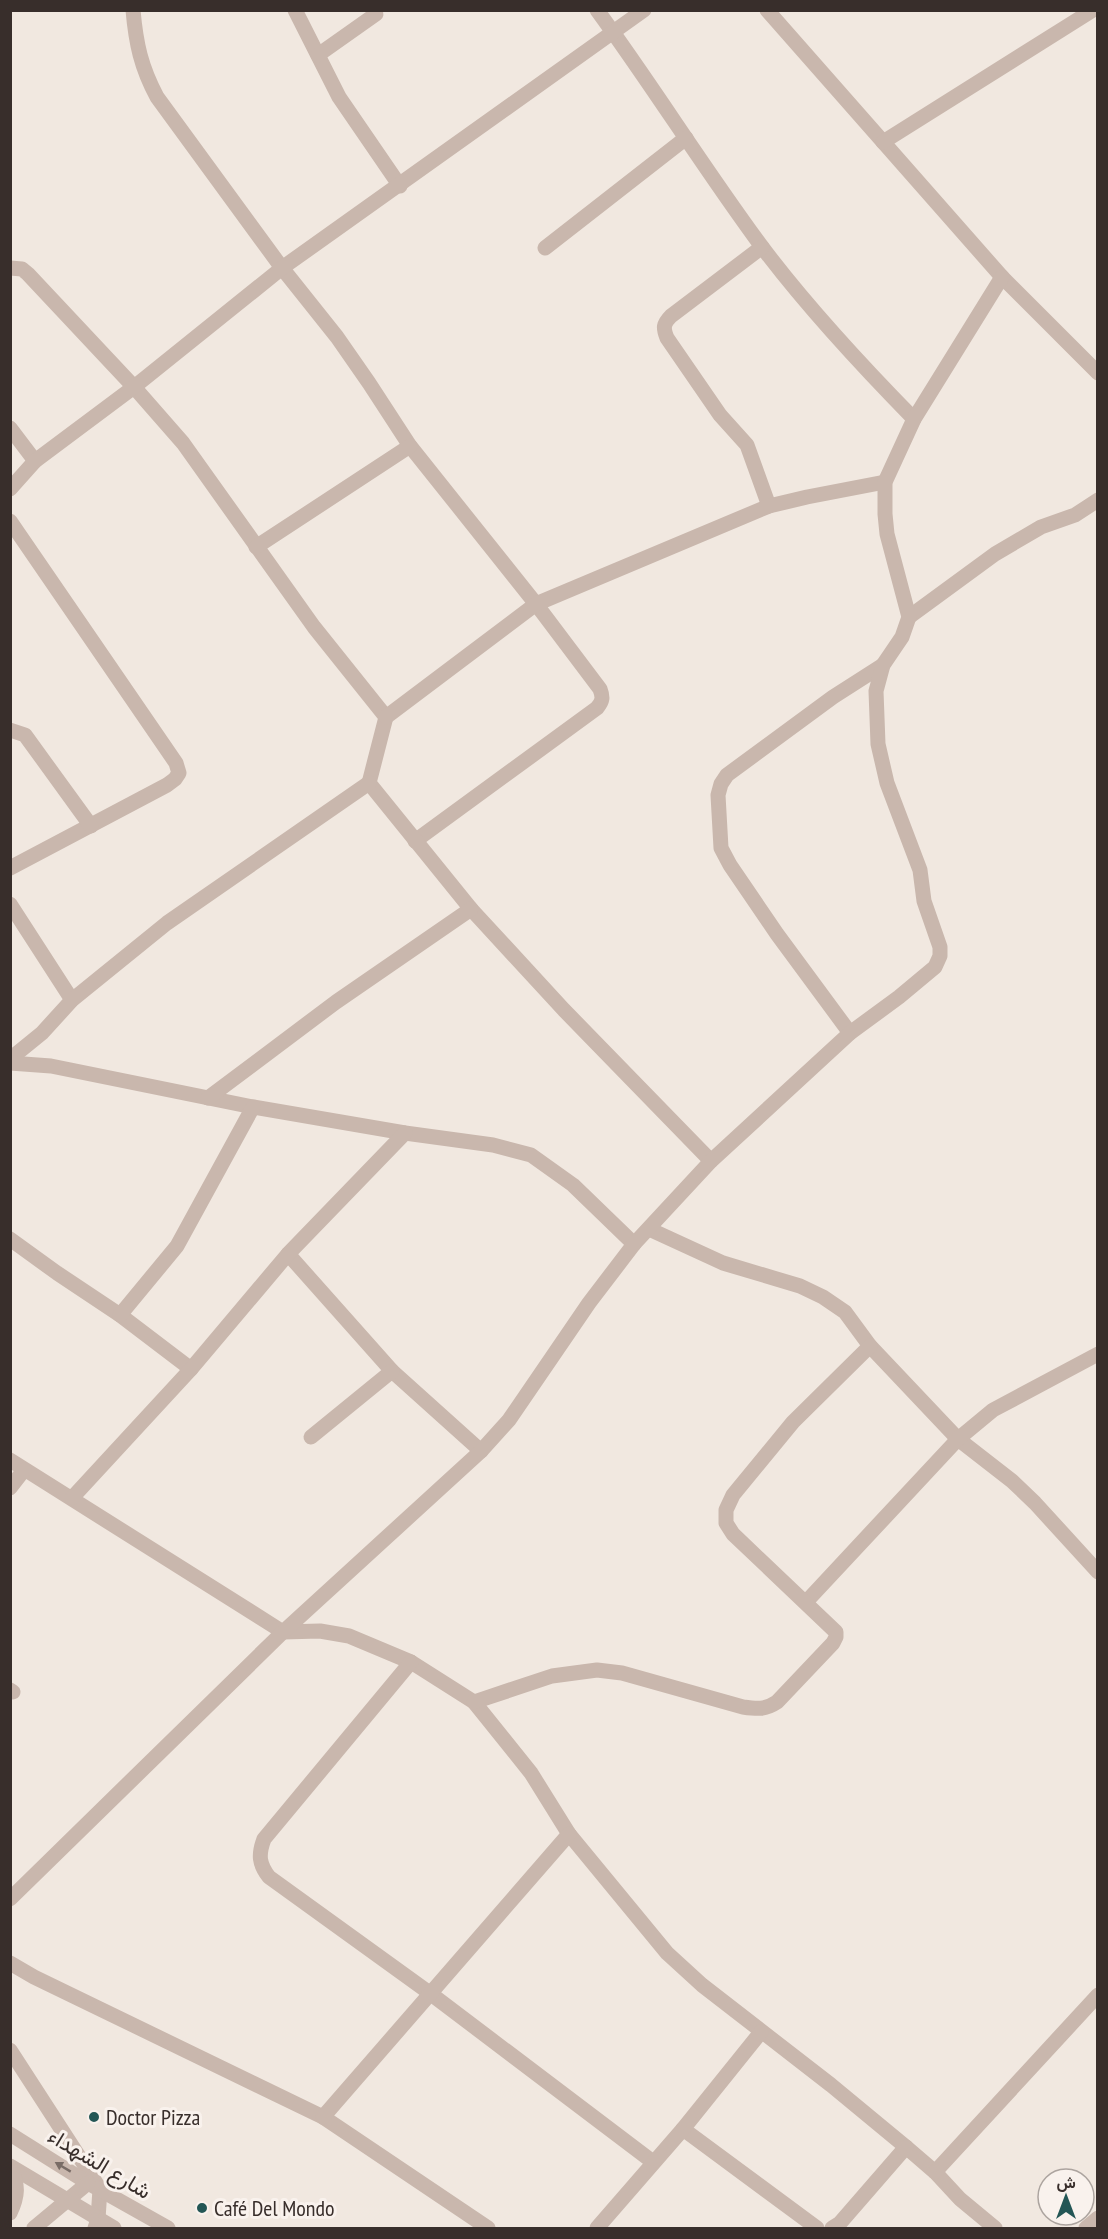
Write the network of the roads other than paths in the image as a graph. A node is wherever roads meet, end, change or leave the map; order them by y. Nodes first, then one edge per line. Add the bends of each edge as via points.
1 (133, 10) edge
2 (296, 10) edge
3 (597, 10) edge
4 (644, 10) edge
5 (767, 10) edge
6 (1093, 10) edge
7 (378, 12) edge
8 (613, 32) junction
9 (318, 55) junction
10 (686, 138) junction
11 (883, 142) junction
12 (400, 186) junction
13 (762, 247) junction
14 (545, 248) dead end
15 (10, 268) edge
16 (282, 268) junction
17 (1002, 277) junction
18 (1098, 373) edge
19 (134, 387) junction
20 (914, 418) junction
21 (10, 428) edge
22 (410, 446) junction
23 (35, 461) junction
24 (885, 482) junction
25 (10, 489) edge
26 (1098, 500) edge
27 (769, 506) junction
28 (10, 520) edge
29 (256, 547) junction
30 (536, 604) junction
31 (909, 617) junction
32 (883, 665) junction
33 (386, 717) junction
34 (10, 730) edge
35 (369, 783) junction
36 (91, 826) junction
37 (415, 841) junction
38 (10, 868) edge
39 (10, 904) edge
40 (471, 909) junction
41 (72, 1000) junction
42 (850, 1034) junction
43 (10, 1061) edge
44 (208, 1098) junction
45 (253, 1107) junction
46 (405, 1133) junction
47 (711, 1161) junction
48 (649, 1229) junction
49 (10, 1239) edge
50 (634, 1244) junction
51 (288, 1254) junction
52 (120, 1315) junction
53 (870, 1346) junction
54 (1098, 1354) edge
55 (191, 1370) junction
56 (392, 1371) junction
57 (311, 1437) dead end
58 (958, 1439) junction
59 (481, 1451) junction
60 (10, 1460) edge
61 (24, 1470) junction
62 (10, 1488) edge
63 (72, 1498) junction
64 (1098, 1572) edge
65 (806, 1602) junction
66 (283, 1632) junction
67 (411, 1662) junction
68 (474, 1702) junction
69 (569, 1833) junction
70 (10, 1899) edge
71 (10, 1963) edge
72 (431, 1994) junction
73 (1098, 1995) edge
74 (761, 2032) junction
75 (10, 2050) edge
76 (323, 2117) junction
77 (683, 2129) junction
78 (10, 2134) edge
79 (906, 2147) junction
80 (654, 2162) junction
81 (10, 2167) edge
82 (936, 2172) junction
83 (94, 2186) junction
84 (68, 2201) junction
85 (10, 2213) edge
86 (1098, 2218) edge
87 (97, 2224) edge
88 (34, 2229) edge
89 (114, 2229) edge
90 (168, 2229) edge
91 (488, 2229) edge
92 (597, 2229) edge
93 (817, 2229) edge
94 (832, 2229) edge
95 (995, 2229) edge
96 (1086, 2229) edge

1 - 16 street via 136,45 144,73 157,97
2 - 9 street
3 - 8 street
4 - 8 street
5 - 11 street
6 - 11 street
7 - 9 street
8 - 10 street
8 - 12 street
9 - 12 street via 339,97
10 - 13 street
10 - 14 street
11 - 17 street
12 - 16 street
13 - 20 street via 828,327
13 - 27 street via 671,316 663,328 720,415 747,445
15 - 19 street via 22,269
16 - 19 street
16 - 22 street via 337,337
17 - 18 street
17 - 20 street
19 - 23 street
19 - 29 street via 183,443
20 - 24 street
21 - 23 street
22 - 29 street
22 - 30 street
23 - 25 street
24 - 27 street
24 - 31 street via 887,534
26 - 31 street via 995,554
27 - 30 street
28 - 36 street via 178,769 175,779
29 - 33 street
30 - 33 street
30 - 37 street via 600,689 602,702
31 - 32 street via 902,637
32 - 42 street via 876,691 878,744 887,783 920,870 924,901 937,934 940,956 935,967
32 - 42 street via 833,696 727,775 717,795 721,848 730,865
33 - 35 street
34 - 36 street via 25,735
35 - 37 street
35 - 41 street via 167,922
36 - 38 street
37 - 40 street
39 - 41 street
40 - 44 street via 336,1002
40 - 47 street
41 - 43 street
42 - 47 street
43 - 44 street
44 - 45 street
45 - 46 street
45 - 52 street via 177,1246
46 - 50 street via 493,1145 531,1155 573,1185
46 - 51 street
47 - 48 street
48 - 50 street
48 - 53 street via 723,1263 800,1286 823,1297 844,1312
49 - 52 street
50 - 59 street via 509,1420
51 - 55 street
51 - 56 street
52 - 55 street
53 - 58 street
53 - 65 street via 793,1422 733,1495 726,1510 726,1523 733,1534
54 - 58 street via 993,1410
55 - 63 street
56 - 57 street
56 - 59 street
58 - 64 street via 1012,1481
58 - 65 street
59 - 66 street
60 - 61 street
61 - 62 street
61 - 63 street
63 - 66 street
65 - 68 street via 836,1632 836,1637 769,1708 743,1707 622,1673 597,1670 552,1676
66 - 67 street via 320,1631 349,1636
66 - 70 street
67 - 68 street
67 - 72 street via 264,1839 259,1856 269,1877
68 - 69 street via 531,1773
69 - 72 street
69 - 74 street via 667,1953
71 - 76 street
72 - 76 street
72 - 80 street
73 - 82 street
74 - 77 street
74 - 79 street
75 - 83 street
76 - 91 street
77 - 80 street
77 - 93 street
83 -> 78 street, شارع الشهداء
79 - 82 street
79 - 94 street
80 - 92 street
81 - 84 street
81 - 85 street via 18,2194
82 - 95 street
83 - 84 street
83 - 87 street
83 - 90 street, شارع الشهداء
84 - 87 street
84 - 88 street
86 - 96 street
87 - 89 street

